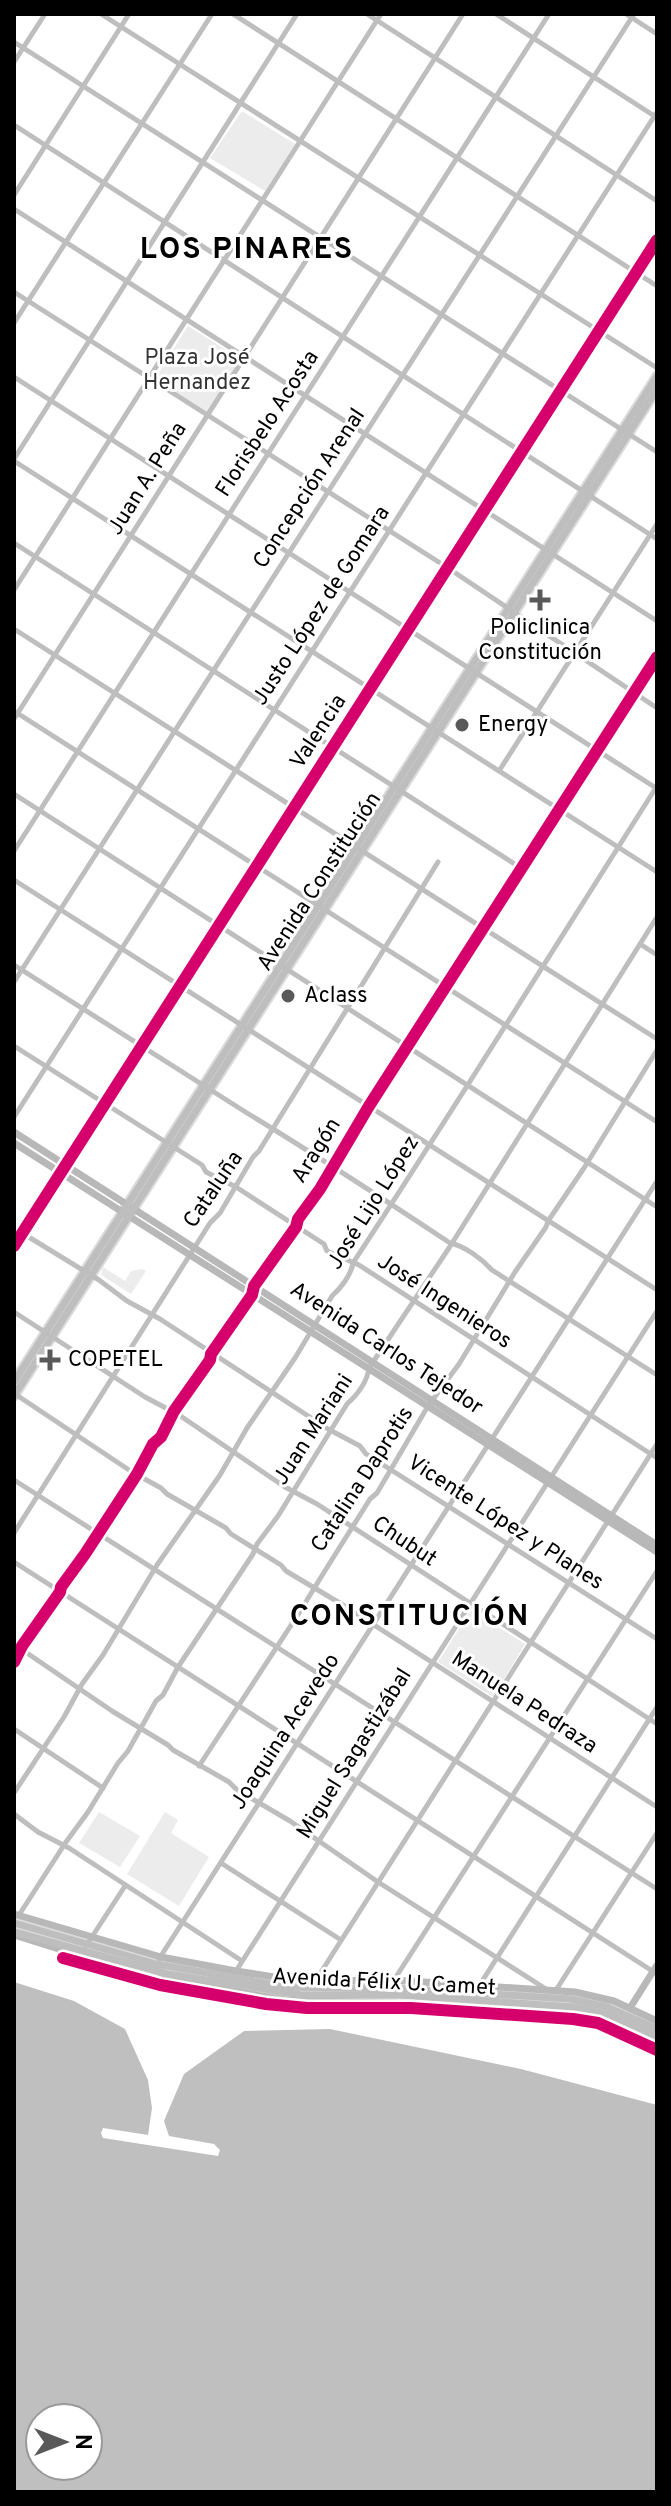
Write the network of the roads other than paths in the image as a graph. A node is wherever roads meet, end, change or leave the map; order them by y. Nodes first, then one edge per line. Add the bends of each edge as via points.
1 (45, 14) edge
2 (101, 14) edge
3 (129, 14) edge
4 (212, 14) edge
5 (233, 14) edge
6 (297, 14) edge
7 (367, 14) edge
8 (381, 14) edge
9 (463, 14) edge
10 (496, 14) edge
11 (549, 14) edge
12 (630, 15) edge
13 (377, 21) junction
14 (121, 27) junction
15 (657, 34) edge
16 (533, 38) junction
17 (14, 42) edge
18 (278, 43) junction
19 (23, 48) junction
20 (435, 58) junction
21 (14, 62) edge
22 (180, 64) junction
23 (593, 77) junction
24 (338, 82) junction
25 (84, 87) junction
26 (496, 97) junction
27 (241, 103) junction
28 (656, 115) edge
29 (396, 119) junction
30 (142, 124) junction
31 (14, 125) edge
32 (556, 135) junction
33 (301, 141) junction
34 (46, 146) junction
35 (457, 158) junction
36 (203, 162) junction
37 (617, 175) junction
38 (359, 177) junction
39 (104, 183) junction
40 (14, 195) edge
41 (517, 196) junction
42 (263, 201) junction
43 (657, 201) edge
44 (14, 209) edge
45 (419, 216) junction
46 (165, 222) junction
47 (578, 235) junction
48 (320, 237) junction
49 (657, 240) edge
50 (66, 242) junction
51 (479, 255) junction
52 (224, 261) junction
53 (636, 273) junction
54 (381, 276) junction
55 (127, 282) junction
56 (657, 286) edge
57 (14, 292) edge
58 (541, 294) junction
59 (282, 298) junction
60 (28, 301) junction
61 (441, 314) junction
62 (187, 320) junction
63 (14, 323) edge
64 (599, 331) junction
65 (342, 337) junction
66 (89, 340) junction
67 (503, 353) junction
68 (245, 357) junction
69 (657, 368) edge
70 (402, 375) junction
71 (657, 376) edge
72 (14, 377) edge
73 (149, 378) junction
74 (657, 389) edge
75 (561, 391) junction
76 (305, 396) junction
77 (51, 401) junction
78 (464, 414) junction
79 (207, 415) junction
80 (625, 432) junction
81 (365, 434) junction
82 (111, 439) junction
83 (522, 452) junction
84 (657, 452) edge
85 (268, 453) junction
86 (14, 460) edge
87 (426, 473) junction
88 (169, 476) junction
89 (328, 491) junction
90 (586, 493) junction
91 (72, 499) junction
92 (484, 511) junction
93 (229, 515) junction
94 (657, 524) edge
95 (389, 530) junction
96 (650, 534) junction
97 (131, 536) junction
98 (657, 539) edge
99 (14, 543) edge
100 (549, 552) junction
101 (289, 553) junction
102 (35, 556) junction
103 (448, 568) junction
104 (191, 574) junction
105 (14, 590) edge
106 (350, 592) junction
107 (613, 593) junction
108 (94, 594) junction
109 (512, 610) junction
110 (250, 613) junction
111 (657, 621) edge
112 (14, 629) edge
113 (408, 630) junction
114 (154, 632) junction
115 (312, 652) junction
116 (575, 653) junction
117 (55, 655) junction
118 (657, 657) edge
119 (213, 670) junction
120 (473, 671) junction
121 (370, 689) junction
122 (115, 693) junction
123 (634, 693) junction
124 (657, 708) edge
125 (275, 710) junction
126 (537, 712) junction
127 (15, 714) edge
128 (435, 730) junction
129 (174, 731) junction
130 (333, 747) junction
131 (597, 750) junction
132 (78, 752) junction
133 (236, 770) junction
134 (499, 771) junction
135 (397, 788) junction
136 (657, 788) edge
137 (137, 790) junction
138 (14, 794) edge
139 (294, 808) junction
140 (559, 810) junction
141 (40, 811) junction
142 (199, 829) junction
143 (618, 847) junction
144 (99, 849) junction
145 (359, 849) junction
146 (14, 851) edge
147 (438, 862) dead end
148 (257, 866) junction
149 (521, 868) junction
150 (657, 872) edge
151 (14, 880) edge
152 (160, 888) junction
153 (421, 888) junction
154 (321, 908) junction
155 (60, 909) junction
156 (657, 917) edge
157 (219, 926) junction
158 (483, 928) junction
159 (640, 944) junction
160 (385, 948) junction
161 (122, 949) junction
162 (657, 955) edge
163 (14, 965) edge
164 (542, 966) junction
165 (283, 967) junction
166 (21, 970) junction
167 (14, 982) edge
168 (180, 986) junction
169 (446, 987) junction
170 (601, 1003) junction
171 (348, 1009) junction
172 (83, 1010) junction
173 (504, 1025) junction
174 (245, 1027) junction
175 (657, 1039) edge
176 (14, 1046) edge
177 (141, 1047) junction
178 (407, 1047) junction
179 (657, 1050) edge
180 (564, 1063) junction
181 (46, 1067) junction
182 (310, 1069) junction
183 (466, 1085) junction
184 (208, 1086) junction
185 (624, 1101) junction
186 (105, 1104) junction
187 (369, 1106) junction
188 (14, 1117) edge
189 (657, 1122) edge
190 (527, 1123) junction
191 (274, 1129) junction
192 (14, 1132) edge
193 (14, 1143) edge
194 (428, 1144) junction
195 (170, 1145) junction
196 (587, 1161) junction
197 (332, 1167) junction
198 (63, 1169) junction
199 (657, 1181) edge
200 (489, 1184) junction
201 (236, 1187) junction
202 (645, 1200) junction
203 (391, 1204) junction
204 (657, 1207) edge
205 (128, 1210) junction
206 (548, 1221) junction
207 (296, 1227) junction
208 (14, 1228) edge
209 (22, 1233) junction
210 (450, 1243) junction
211 (14, 1246) edge
212 (193, 1252) junction
213 (607, 1258) junction
214 (353, 1263) junction
215 (88, 1274) junction
216 (511, 1282) junction
217 (253, 1290) junction
218 (657, 1290) edge
219 (412, 1301) junction
220 (657, 1311) edge
221 (14, 1312) edge
222 (152, 1317) junction
223 (570, 1320) junction
224 (312, 1328) junction
225 (49, 1334) junction
226 (472, 1340) junction
227 (211, 1354) junction
228 (628, 1355) junction
229 (371, 1366) junction
230 (657, 1375) edge
231 (114, 1376) junction
232 (531, 1377) junction
233 (14, 1382) edge
234 (271, 1392) junction
235 (14, 1395) edge
236 (430, 1404) junction
237 (175, 1415) junction
238 (590, 1415) junction
239 (330, 1430) junction
240 (77, 1436) junction
241 (489, 1441) junction
242 (657, 1444) edge
243 (232, 1452) junction
244 (654, 1456) edge
245 (390, 1468) junction
246 (137, 1474) junction
247 (549, 1479) junction
248 (14, 1480) edge
249 (292, 1490) junction
250 (38, 1495) junction
251 (450, 1506) junction
252 (195, 1510) junction
253 (610, 1518) junction
254 (351, 1528) junction
255 (99, 1532) junction
256 (14, 1533) edge
257 (508, 1544) junction
258 (657, 1545) edge
259 (254, 1549) junction
260 (657, 1552) edge
261 (14, 1562) edge
262 (412, 1566) junction
263 (155, 1570) junction
264 (657, 1571) edge
265 (568, 1583) junction
266 (313, 1587) junction
267 (60, 1592) junction
268 (469, 1604) junction
269 (216, 1608) junction
270 (626, 1619) junction
271 (374, 1626) junction
272 (118, 1629) junction
273 (657, 1639) edge
274 (530, 1643) junction
275 (276, 1646) junction
276 (17, 1649) edge
277 (14, 1662) edge
278 (432, 1663) junction
279 (178, 1667) junction
280 (587, 1679) junction
281 (336, 1684) junction
282 (80, 1688) junction
283 (493, 1702) junction
284 (238, 1706) junction
285 (657, 1707) edge
286 (649, 1719) junction
287 (394, 1721) junction
288 (657, 1724) edge
289 (140, 1728) junction
290 (14, 1729) edge
291 (550, 1738) junction
292 (297, 1744) junction
293 (42, 1748) junction
294 (455, 1761) junction
295 (199, 1766) junction
296 (612, 1778) junction
297 (355, 1783) junction
298 (103, 1788) junction
299 (14, 1793) edge
300 (512, 1797) junction
301 (260, 1805) junction
302 (657, 1807) edge
303 (14, 1814) edge
304 (417, 1821) junction
305 (657, 1833) edge
306 (574, 1837) junction
307 (319, 1842) junction
308 (64, 1847) junction
309 (474, 1857) junction
310 (221, 1863) junction
311 (631, 1873) junction
312 (378, 1882) junction
313 (125, 1886) junction
314 (657, 1889) edge
315 (536, 1897) junction
316 (280, 1901) junction
317 (16, 1914) edge
318 (434, 1918) junction
319 (14, 1923) edge
320 (184, 1923) junction
321 (593, 1933) junction
322 (14, 1934) edge
323 (341, 1940) junction
324 (85, 1947) junction
325 (497, 1958) junction
326 (242, 1961) junction
327 (154, 1967) junction
328 (656, 1970) edge
329 (236, 1971) junction
330 (394, 1980) junction
331 (315, 1981) junction
332 (480, 1985) junction
333 (547, 1989) junction
334 (556, 1990) junction
335 (470, 2000) junction
336 (624, 2017) junction
337 (657, 2021) edge
338 (657, 2029) edge
339 (657, 2036) edge
340 (657, 2044) edge

1 - 19 street
2 - 14 street
3 - 14 street
4 - 22 street
5 - 18 street
6 - 18 street
7 - 13 street
8 - 13 street
9 - 20 street, Juan A. Peña
10 - 16 street
11 - 16 street, Florisbelo Acosta
12 - 15 street
12 - 23 street, Concepción Arenal
13 - 20 street
13 - 24 street
14 - 22 street
14 - 25 street
16 - 23 street
16 - 26 street, Florisbelo Acosta
17 - 19 street
18 - 24 street
18 - 27 street
19 - 21 street
19 - 25 street
20 - 26 street
20 - 29 street, Juan A. Peña
22 - 27 street
22 - 30 street
23 - 28 street
23 - 32 street, Concepción Arenal
24 - 29 street
24 - 33 street
25 - 30 street
25 - 34 street
26 - 32 street
26 - 35 street, Florisbelo Acosta
27 - 33 street
27 - 36 street
28 - 37 street, Justo López de Gomara
29 - 35 street
29 - 38 street, Juan A. Peña
30 - 36 street
30 - 39 street
31 - 34 street
32 - 37 street
32 - 41 street, Concepción Arenal
33 - 38 street
33 - 42 street
34 - 39 street
34 - 40 street
35 - 41 street
35 - 45 street, Florisbelo Acosta
36 - 42 street
36 - 46 street
37 - 43 street
37 - 47 street, Justo López de Gomara
38 - 45 street
38 - 48 street, Juan A. Peña
39 - 46 street
39 - 50 street
41 - 47 street
41 - 51 street, Concepción Arenal
42 - 48 street
42 - 52 street
44 - 50 street
45 - 51 street
45 - 54 street, Florisbelo Acosta
46 - 52 street
46 - 55 street
47 - 53 street
47 - 58 street, Justo López de Gomara
48 - 54 street
48 - 59 street, Juan A. Peña
49 - 53 street, Valencia
50 - 55 street
50 - 60 street
51 - 58 street
51 - 61 street, Concepción Arenal
52 - 59 street
52 - 62 street
53 - 56 street
53 - 64 street, Valencia
54 - 61 street
54 - 65 street, Florisbelo Acosta
55 - 62 street
55 - 66 street
57 - 60 street
58 - 64 street
58 - 67 street, Justo López de Gomara
59 - 65 street
59 - 68 street, Juan A. Peña
60 - 63 street
60 - 66 street
61 - 67 street
61 - 70 street, Concepción Arenal
62 - 68 street
62 - 73 street
64 - 69 street
64 - 75 street, Valencia
65 - 70 street
65 - 76 street, Florisbelo Acosta
66 - 73 street
66 - 77 street
67 - 75 street
67 - 78 street, Justo López de Gomara
68 - 76 street
68 - 79 street, Juan A. Peña
70 - 78 street
70 - 81 street, Concepción Arenal
71 - 80 main road, Avenida Constitución
72 - 77 street
73 - 79 street
73 - 82 street
74 - 80 main road, Avenida Constitución
75 - 80 street
75 - 83 street, Valencia
76 - 81 street
76 - 85 street, Florisbelo Acosta
77 - 82 street
77 - 86 street
78 - 83 street
78 - 87 street, Justo López de Gomara
79 - 85 street
79 - 88 street, Juan A. Peña
80 - 84 street
80 - 90 main road, Avenida Constitución
81 - 87 street
81 - 89 street, Concepción Arenal
82 - 88 street
82 - 91 street
83 - 90 street
83 - 92 street, Valencia
85 - 89 street
85 - 93 street, Florisbelo Acosta
86 - 91 street
87 - 92 street
87 - 95 street, Justo López de Gomara
88 - 93 street
88 - 97 street, Juan A. Peña
89 - 95 street
89 - 101 street, Concepción Arenal
90 - 96 street
90 - 100 main road, Avenida Constitución
91 - 97 street
91 - 102 street
92 - 100 street
92 - 103 street, Valencia
93 - 101 street
93 - 104 street, Florisbelo Acosta
94 - 96 street
95 - 103 street
95 - 106 street, Justo López de Gomara
96 - 98 street
96 - 107 street
97 - 104 street
97 - 108 street, Juan A. Peña
99 - 102 street
100 - 107 street
100 - 109 main road, Avenida Constitución
101 - 106 street
101 - 110 street, Concepción Arenal
102 - 105 street
102 - 108 street
103 - 109 street
103 - 113 street, Valencia
104 - 110 street
104 - 114 street, Florisbelo Acosta
106 - 113 street
106 - 115 street, Justo López de Gomara
107 - 111 street
107 - 116 street
108 - 114 street
108 - 117 street, Juan A. Peña
109 - 116 street
109 - 120 main road, Avenida Constitución
110 - 115 street
110 - 119 street, Concepción Arenal
112 - 117 street
113 - 120 street
113 - 121 street, Valencia
114 - 119 street
114 - 122 street, Florisbelo Acosta
115 - 121 street
115 - 125 street, Justo López de Gomara
116 - 123 street
116 - 126 street
117 - 122 street
117 - 127 street, Juan A. Peña
118 - 123 street, Aragón
119 - 125 street
119 - 129 street, Concepción Arenal
120 - 126 street
120 - 128 main road, Avenida Constitución
121 - 128 street
121 - 130 street, Valencia
122 - 129 street
122 - 132 street, Florisbelo Acosta
123 - 124 street
123 - 131 street, Aragón
125 - 130 street
125 - 133 street, Justo López de Gomara
126 - 131 street
126 - 134 street
127 - 132 street
128 - 134 street
128 - 135 main road, Avenida Constitución
129 - 133 street
129 - 137 street, Concepción Arenal
130 - 135 street
130 - 139 street, Valencia
131 - 136 street
131 - 140 street, Aragón
132 - 137 street
132 - 141 street, Florisbelo Acosta
133 - 139 street
133 - 142 street, Justo López de Gomara
134 - 140 street
135 - 145 main road, Avenida Constitución
135 - 149 street
136 - 143 street, José Lijo López
137 - 142 street
137 - 144 street, Concepción Arenal
138 - 141 street
139 - 145 street
139 - 148 street, Valencia
140 - 143 street
140 - 149 street, Aragón
141 - 144 street
141 - 146 street, Florisbelo Acosta
142 - 148 street
142 - 152 street, Justo López de Gomara
143 - 150 street
143 - 164 street, José Lijo López
144 - 152 street
144 - 155 street, Concepción Arenal
145 - 153 street
145 - 154 main road, Avenida Constitución
147 - 153 street, Cataluña
148 - 154 street
148 - 157 street, Valencia
149 - 158 street, Aragón
151 - 155 street
152 - 157 street
152 - 161 street, Justo López de Gomara
153 - 158 street
153 - 160 street, Cataluña
154 - 160 street
154 - 165 main road, Avenida Constitución
155 - 161 street
155 - 166 street, Concepción Arenal
156 - 159 street, Juan Mariani
157 - 165 street
157 - 168 street, Valencia
158 - 164 street
158 - 169 street, Aragón
159 - 162 street
159 - 170 street, Juan Mariani
160 - 169 street
160 - 171 street, Cataluña
161 - 168 street
161 - 172 street, Justo López de Gomara
163 - 166 street
164 - 170 street
164 - 173 street, José Lijo López
165 - 171 street
165 - 174 main road, Avenida Constitución
166 - 167 street, Concepción Arenal
166 - 172 street
168 - 174 street
168 - 177 street, Valencia
169 - 173 street
169 - 178 street, Aragón
170 - 175 street
170 - 180 street, Juan Mariani
171 - 178 street
171 - 182 street, Cataluña
172 - 177 street
172 - 181 street, Justo López de Gomara
173 - 180 street
173 - 183 street, José Lijo López
174 - 182 street
174 - 184 main road, Avenida Constitución
176 - 181 street, José Ingenieros
177 - 184 street
177 - 186 street, Valencia
178 - 183 street
178 - 187 street, Aragón
179 - 185 street, Catalina Daprotis
180 - 185 street
180 - 190 street, Juan Mariani
181 - 186 street, José Ingenieros
181 - 188 street, Justo López de Gomara
182 - 187 street
182 - 191 street, Cataluña
183 - 190 street
183 - 194 street, José Lijo López
184 - 191 street
184 - 195 main road, Avenida Constitución
185 - 189 street
185 - 196 street, Catalina Daprotis
186 - 195 street, José Ingenieros
186 - 198 street, Valencia
187 - 194 street
187 - 197 street, Aragón
190 - 196 street
190 - 200 street, Juan Mariani
191 - 197 street
191 - 201 street, Cataluña
192 - 198 main road, Avenida Carlos Tejedor
193 - 198 main road, Avenida Carlos Tejedor
194 - 200 street
194 - 203 street, José Lijo López
195 - 201 street, José Ingenieros
195 - 205 main road, Avenida Constitución
196 - 202 street
196 - 206 street, Catalina Daprotis
197 - 203 street
197 - 207 street, Aragón
198 - 205 main road, Avenida Carlos Tejedor
198 - 209 street, Valencia
199 - 202 street, Joaquina Acevedo
200 - 206 street
200 - 210 street, Juan Mariani
201 - 207 street, José Ingenieros
201 - 212 street, Cataluña
202 - 204 street
202 - 213 street, Joaquina Acevedo
203 - 210 street
203 - 214 street, José Lijo López
205 - 212 main road, Avenida Carlos Tejedor
205 - 215 main road, Avenida Constitución
206 - 213 street
206 - 216 street, Catalina Daprotis
207 - 214 street, José Ingenieros
207 - 217 street, Aragón
208 - 209 street, Vicente López y Planes
209 - 211 street, Valencia
209 - 215 street, Vicente López y Planes
210 - 216 street
210 - 219 street, Juan Mariani
212 - 217 main road, Avenida Carlos Tejedor
212 - 222 street, Cataluña
213 - 218 street
213 - 223 street, Joaquina Acevedo
214 - 219 street, José Ingenieros
214 - 224 street, José Lijo López
215 - 222 street, Vicente López y Planes
215 - 225 main road, Avenida Constitución
216 - 223 street
216 - 226 street, Catalina Daprotis
217 - 224 main road, Avenida Carlos Tejedor
217 - 227 street, Aragón
219 - 226 street, José Ingenieros
219 - 229 street, Juan Mariani
220 - 228 street, Miguel Sagastizábal
221 - 225 street, Chubut
222 - 227 street, Vicente López y Planes
222 - 231 street, Cataluña
223 - 228 street
223 - 232 street, Joaquina Acevedo
224 - 229 main road, Avenida Carlos Tejedor
224 - 234 street, José Lijo López
225 - 231 street, Chubut
225 - 233 main road, Avenida Constitución
225 - 235 main road, Avenida Constitución
226 - 232 street, José Ingenieros
226 - 236 street, Catalina Daprotis
227 - 234 street, Vicente López y Planes
227 - 237 street, Aragón
228 - 230 street
228 - 238 street, Miguel Sagastizábal
229 - 236 main road, Avenida Carlos Tejedor
229 - 239 street, Juan Mariani
231 - 237 street, Chubut
231 - 240 street, Cataluña
232 - 238 street, José Ingenieros
232 - 241 street, Joaquina Acevedo
234 - 239 street, Vicente López y Planes
234 - 243 street, José Lijo López
235 - 240 street, Manuela Pedraza
236 - 241 main road, Avenida Carlos Tejedor
236 - 245 street, Catalina Daprotis
237 - 243 street, Chubut
237 - 246 street, Aragón
238 - 244 street, José Ingenieros
238 - 247 street, Miguel Sagastizábal
239 - 245 street, Vicente López y Planes
239 - 249 street, Juan Mariani
240 - 246 street, Manuela Pedraza
240 - 250 street, Cataluña
241 - 247 main road, Avenida Carlos Tejedor
241 - 251 street, Joaquina Acevedo
242 - 244 street
243 - 249 street, Chubut
243 - 252 street, José Lijo López
244 - 253 street
245 - 251 street, Vicente López y Planes
245 - 254 street, Catalina Daprotis
246 - 252 street, Manuela Pedraza
246 - 255 street, Aragón
247 - 253 main road, Avenida Carlos Tejedor
247 - 257 street, Miguel Sagastizábal
248 - 250 street
249 - 254 street, Chubut
249 - 259 street, Juan Mariani
250 - 255 street
250 - 256 street, Cataluña
251 - 257 street, Vicente López y Planes
251 - 262 street, Joaquina Acevedo
252 - 259 street, Manuela Pedraza
252 - 263 street, José Lijo López
253 - 258 main road, Avenida Carlos Tejedor
253 - 260 main road, Avenida Carlos Tejedor
253 - 265 street
254 - 262 street, Chubut
254 - 266 street, Catalina Daprotis
255 - 263 street
255 - 267 street, Aragón
257 - 265 street, Vicente López y Planes
257 - 268 street, Miguel Sagastizábal
259 - 266 street, Manuela Pedraza
259 - 269 street, Juan Mariani
261 - 267 street
262 - 268 street, Chubut
262 - 271 street, Joaquina Acevedo
263 - 269 street
263 - 272 street, José Lijo López
264 - 270 street
265 - 270 street, Vicente López y Planes
265 - 274 street
266 - 271 street, Manuela Pedraza
266 - 275 street, Catalina Daprotis
267 - 272 street
267 - 276 street, Aragón
268 - 274 street, Chubut
268 - 278 street, Miguel Sagastizábal
269 - 275 street
269 - 279 street, Juan Mariani
270 - 273 street, Vicente López y Planes
270 - 280 street
271 - 278 street, Manuela Pedraza
271 - 281 street, Joaquina Acevedo
272 - 279 street
272 - 282 street, José Lijo López
274 - 280 street, Chubut
274 - 283 street
275 - 281 street
275 - 284 street, Catalina Daprotis
276 - 277 street, Aragón
276 - 282 street
278 - 283 street, Manuela Pedraza
278 - 287 street, Miguel Sagastizábal
279 - 284 street
279 - 289 street, Juan Mariani
280 - 286 street, Chubut
280 - 291 street
281 - 287 street
281 - 292 street, Joaquina Acevedo
282 - 289 street
282 - 293 street, José Lijo López
283 - 291 street, Manuela Pedraza
283 - 294 street
284 - 292 street
284 - 295 street, Catalina Daprotis
285 - 286 street
286 - 288 street, Chubut
286 - 296 street
287 - 294 street
287 - 297 street, Miguel Sagastizábal
289 - 295 street
289 - 298 street, Juan Mariani
290 - 293 street
291 - 296 street, Manuela Pedraza
291 - 300 street
292 - 297 street
292 - 301 street, Joaquina Acevedo
293 - 298 street
293 - 299 street, José Lijo López
294 - 300 street
294 - 304 street
295 - 301 street
296 - 302 street, Manuela Pedraza
296 - 306 street
297 - 304 street
297 - 307 street, Miguel Sagastizábal
298 - 308 street, Juan Mariani
300 - 306 street
300 - 309 street
301 - 307 street
301 - 310 street, Joaquina Acevedo
303 - 308 street
304 - 309 street
304 - 312 street
305 - 311 street
306 - 311 street
306 - 315 street
307 - 312 street
307 - 316 street, Miguel Sagastizábal
308 - 313 street
308 - 317 street, Juan Mariani
309 - 315 street
309 - 318 street
310 - 316 street
310 - 320 street, Joaquina Acevedo
311 - 314 street
311 - 321 street
312 - 318 street
312 - 323 street
313 - 320 street
313 - 324 street
315 - 321 street
315 - 325 street
316 - 323 street
316 - 326 street, Miguel Sagastizábal
317 - 324 main road, Avenida Félix U. Camet
318 - 325 street
318 - 330 street
319 - 324 main road, Avenida Félix U. Camet
320 - 326 street
320 - 327 street, Joaquina Acevedo
321 - 328 street
321 - 334 street
322 - 324 main road, Avenida Félix U. Camet
323 - 331 street
324 - 327 main road, Avenida Félix U. Camet
324 - 327 main road, Avenida Félix U. Camet
325 - 332 street
325 - 333 street
326 - 329 street, Miguel Sagastizábal
327 - 329 main road, Avenida Félix U. Camet
327 - 335 main road, Avenida Félix U. Camet via 301,1995
328 - 336 main road
329 - 331 main road, Avenida Félix U. Camet
330 - 331 main road, Avenida Félix U. Camet
330 - 332 main road, Avenida Félix U. Camet
332 - 333 main road, Avenida Félix U. Camet
332 - 335 street
333 - 334 main road, Avenida Félix U. Camet
334 - 336 main road, Avenida Félix U. Camet via 589,1994
335 - 336 main road, Avenida Félix U. Camet via 574,2007
336 - 337 main road, Avenida Félix U. Camet
336 - 338 main road, Avenida Félix U. Camet
336 - 339 main road, Avenida Félix U. Camet
336 - 340 main road, Avenida Félix U. Camet

